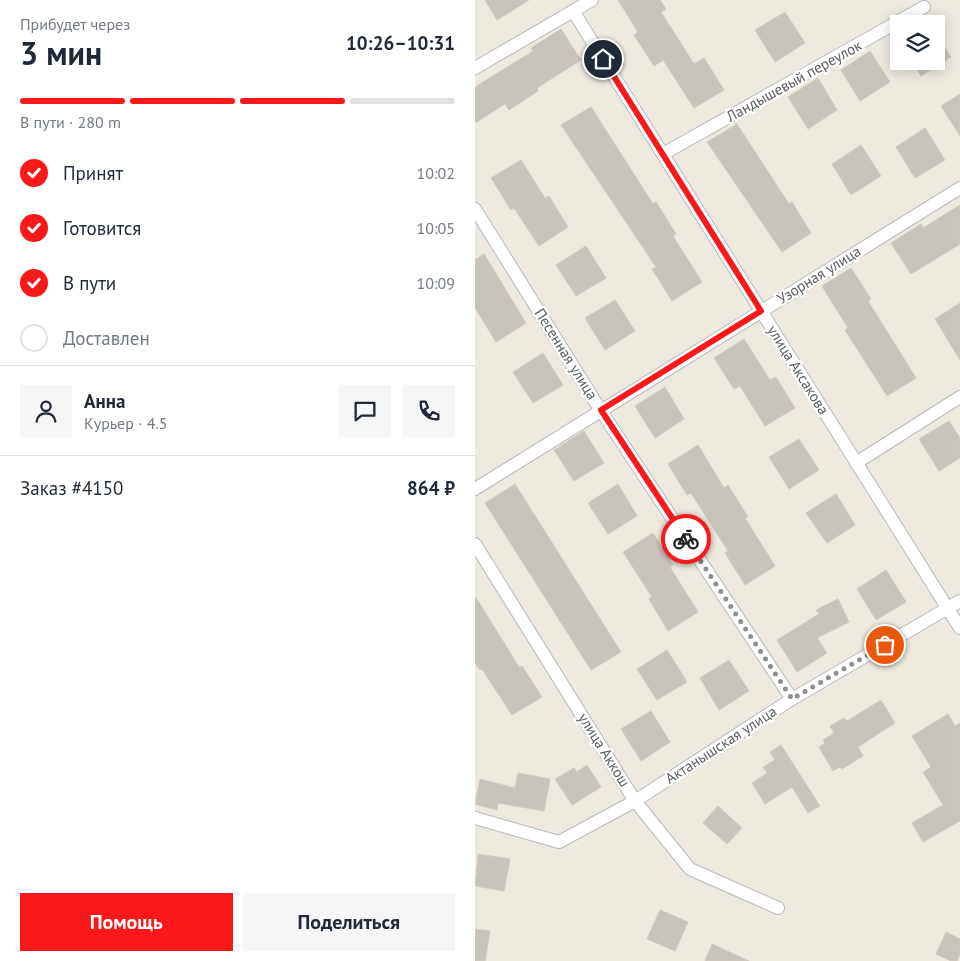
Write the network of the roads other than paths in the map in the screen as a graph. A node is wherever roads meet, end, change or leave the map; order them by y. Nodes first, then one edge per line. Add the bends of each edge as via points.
1 (592, 0) edge
2 (924, 7) dead end
3 (573, 11) junction
4 (475, 68) edge
5 (663, 154) junction
6 (960, 188) edge
7 (475, 208) edge
8 (761, 311) junction
9 (960, 397) edge
10 (601, 410) junction
11 (856, 463) junction
12 (475, 489) edge
13 (475, 544) edge
14 (960, 601) edge
15 (948, 609) junction
16 (960, 628) edge
17 (792, 699) junction
18 (635, 801) junction
19 (475, 818) edge
20 (778, 908) dead end

1 - 3 street
2 - 5 street, Ландышевый переулок
3 - 4 street
3 - 5 street, улица Аксакова
5 - 8 street, улица Аксакова
6 - 8 street, Узорная улица
7 - 10 street, Песенная улица
8 - 10 street, Узорная улица
8 - 11 street, улица Аксакова
9 - 11 street
10 - 12 street, Узорная улица
10 - 17 street, Песенная улица
11 - 15 street, улица Аксакова
13 - 18 street, улица Аккош
14 - 15 street, Актанышская улица
15 - 16 street, улица Аксакова
15 - 17 street, Актанышская улица
17 - 18 street, Актанышская улица
18 - 19 street, Актанышская улица via 559,842
18 - 20 street, улица Аккош via 691,869

